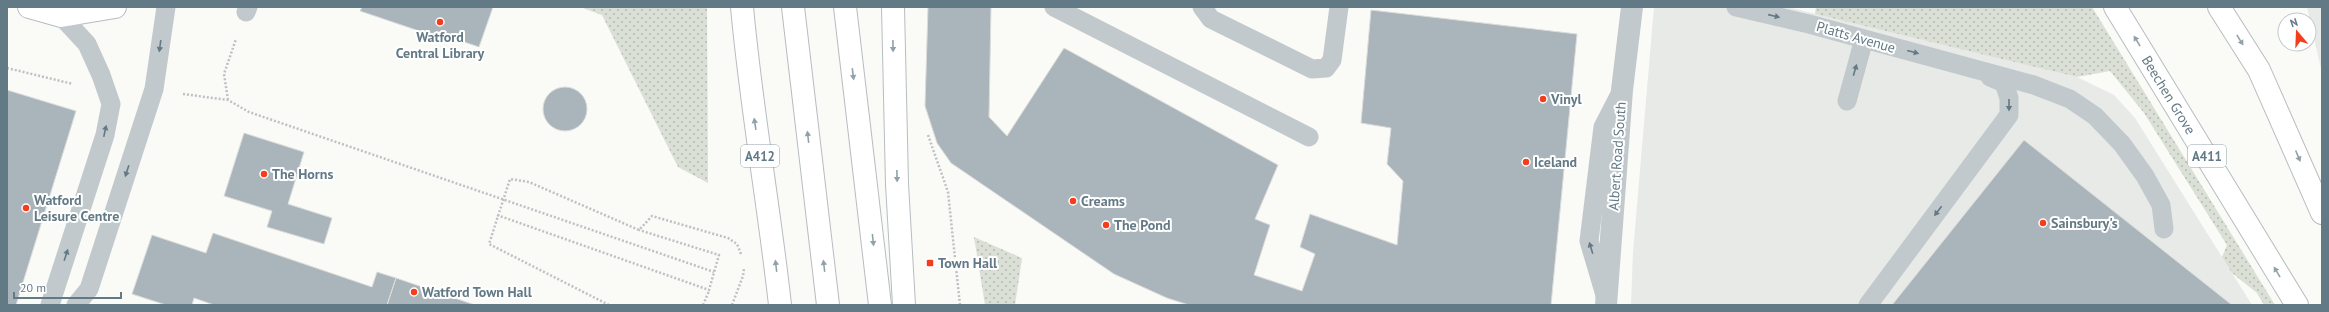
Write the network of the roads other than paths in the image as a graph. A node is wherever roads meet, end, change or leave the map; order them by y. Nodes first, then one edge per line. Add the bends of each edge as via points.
1 (29, 7) edge
2 (115, 7) edge
3 (166, 7) edge
4 (742, 7) edge
5 (793, 7) edge
6 (845, 7) edge
7 (892, 7) edge
8 (1054, 7) edge
9 (1202, 7) edge
10 (1339, 7) edge
11 (1632, 7) edge
12 (1736, 7) edge
13 (2115, 7) edge
14 (2219, 7) edge
15 (61, 16) junction
16 (1864, 39) junction
17 (1976, 70) junction
18 (1847, 101) dead end
19 (1309, 137) dead end
20 (2322, 213) edge
21 (2164, 229) dead end
22 (90, 297) edge
23 (1606, 302) edge
24 (50, 305) edge
25 (76, 305) edge
26 (780, 305) edge
27 (828, 305) edge
28 (880, 305) edge
29 (904, 305) edge
30 (1868, 305) edge
31 (2297, 305) edge

1 - 15 main road
2 - 15 main road
3 -> 22 lane via 154,90
26 -> 4 main road, A412 via 772,232 748,75
27 -> 5 main road
6 -> 28 main road
7 -> 29 main road via 897,184
8 - 19 lane
9 - 10 lane via 1211,19 1312,69 1326,68 1332,60
11 - 23 street, Albert Road South via 1622,90
12 -> 16 lane, Platts Avenue
31 -> 13 main road, Beechen Grove / A411
14 -> 20 main road via 2259,70
24 -> 15 lane via 105,135 111,104 102,75 87,44
16 -> 17 lane, Platts Avenue
18 -> 16 lane
17 - 21 lane via 2070,99 2095,116 2122,144 2145,176 2161,205
17 -> 30 lane via 2004,83 2009,98 2009,115
22 - 25 lane

